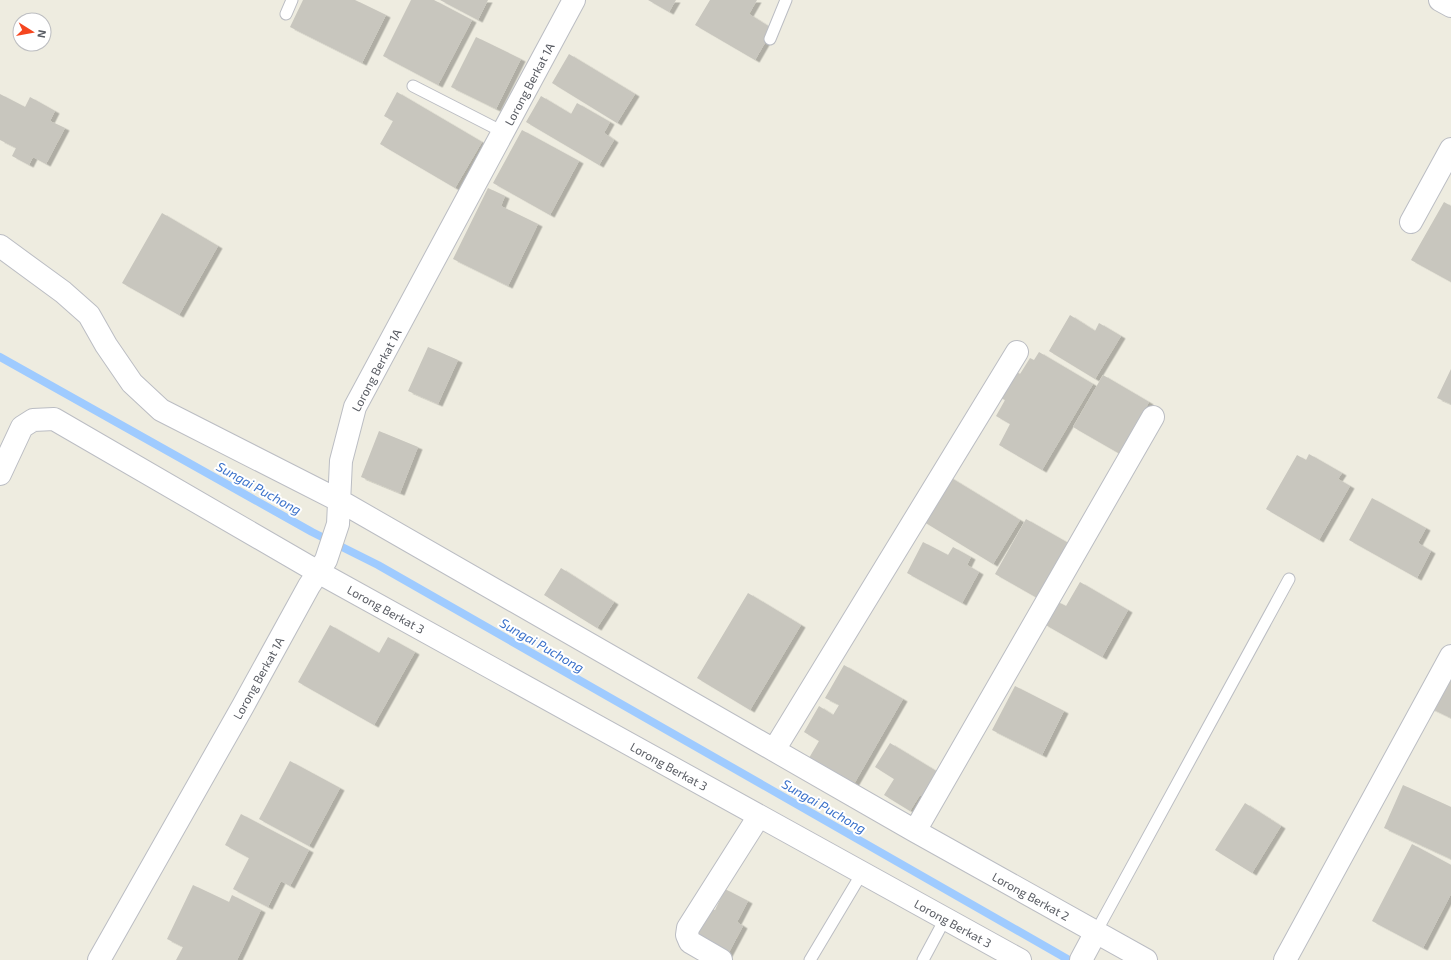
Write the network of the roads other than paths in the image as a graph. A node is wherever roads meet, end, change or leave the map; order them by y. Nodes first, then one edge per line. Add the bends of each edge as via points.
1 (292, 0) edge
2 (574, 0) edge
3 (786, 0) edge
4 (1440, 0) edge
5 (1451, 6) edge
6 (286, 14) dead end
7 (770, 39) dead end
8 (413, 86) dead end
9 (503, 132) junction
10 (1451, 149) edge
11 (1412, 222) dead end
12 (0, 246) edge
13 (1017, 352) dead end
14 (1152, 418) dead end
15 (0, 474) edge
16 (340, 501) junction
17 (322, 566) junction
18 (1289, 580) dead end
19 (1451, 656) edge
20 (774, 750) junction
21 (759, 816) junction
22 (915, 831) junction
23 (862, 873) junction
24 (945, 919) junction
25 (1096, 932) junction
26 (99, 960) edge
27 (721, 960) edge
28 (810, 960) edge
29 (923, 960) edge
30 (1020, 960) edge
31 (1081, 960) edge
32 (1146, 960) edge
33 (1285, 960) edge

1 - 6 lane
2 - 9 street, Lorong Berkat 1A
3 - 7 lane
4 - 5 street
8 - 9 lane
9 - 16 street, Lorong Berkat 1A via 355,407 341,461
10 - 11 street
12 - 16 street, Lorong Berkat 2 via 63,292 89,315 132,383 161,410
13 - 20 street
14 - 22 street
15 - 17 street, Lorong Berkat 3 via 22,427 33,420 54,419
16 - 17 street, Lorong Berkat 1A via 338,524
16 - 20 street, Lorong Berkat 2
17 - 21 street, Lorong Berkat 3
17 - 26 street, Lorong Berkat 1A
18 - 25 lane
19 - 33 street
20 - 22 street, Lorong Berkat 2
21 - 23 street, Lorong Berkat 3
21 - 27 street via 688,928 690,942
22 - 25 street, Lorong Berkat 2
23 - 24 street, Lorong Berkat 3
23 - 28 lane
24 - 29 lane
24 - 30 street, Lorong Berkat 3
25 - 31 street
25 - 32 street, Lorong Berkat 2

